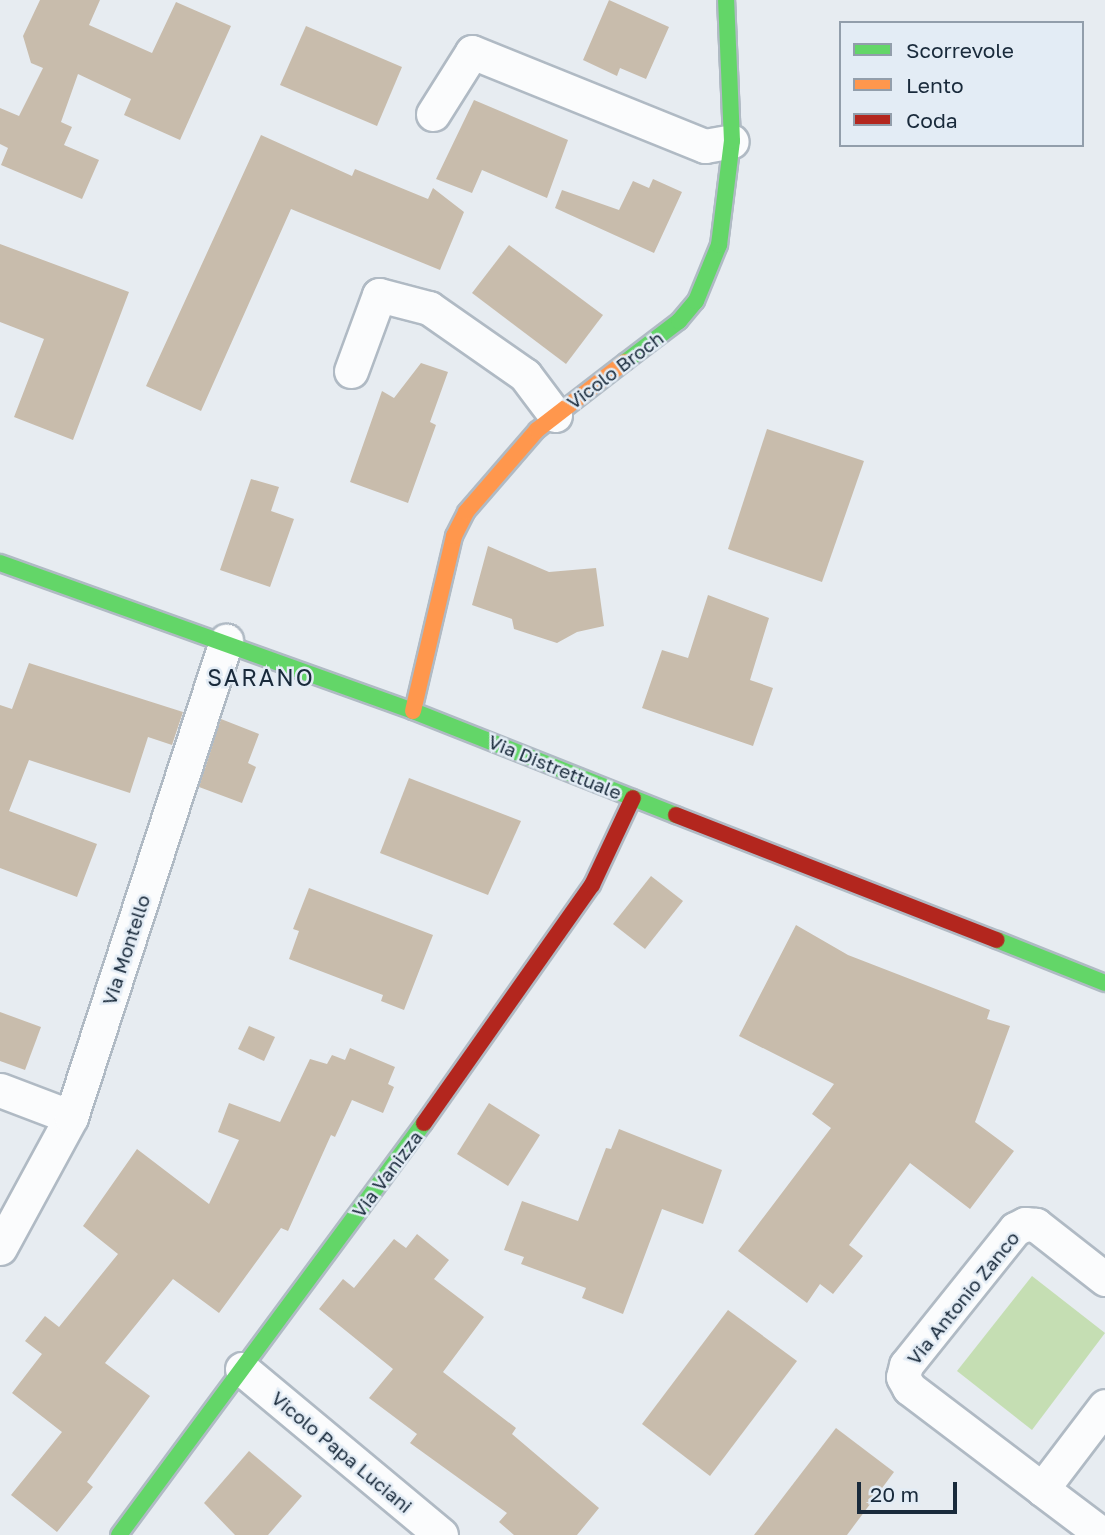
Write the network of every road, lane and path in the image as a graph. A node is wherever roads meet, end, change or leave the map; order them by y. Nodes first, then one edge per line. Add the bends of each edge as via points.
1 (726, 0) edge
2 (433, 114) dead end
3 (732, 141) junction
4 (351, 371) dead end
5 (555, 415) junction
6 (0, 563) edge
7 (226, 641) junction
8 (413, 711) junction
9 (633, 799) junction
10 (1105, 983) edge
11 (0, 1090) edge
12 (71, 1117) junction
13 (0, 1248) edge
14 (1105, 1279) edge
15 (242, 1369) junction
16 (1105, 1406) edge
17 (1042, 1489) junction
18 (119, 1535) edge
19 (441, 1535) edge
20 (1103, 1535) edge

1 - 3 street, Vicolo Broch
2 - 3 street via 471,52 705,146
3 - 5 street, Vicolo Broch via 719,245 696,301 679,321
4 - 5 street via 379,295 429,308 525,375
5 - 8 street, Vicolo Broch via 483,488 454,536
6 - 7 street, Via Distrettuale
7 - 8 street, Via Distrettuale
7 - 12 street, Via Montello
8 - 9 street, Via Distrettuale
9 - 10 street, Via Distrettuale
9 - 15 street, Via Vanizza via 592,885 501,1020
11 - 12 street
12 - 13 street, Via Montello
14 - 17 street, Via Antonio Zanco via 1036,1225 1025,1224 1015,1229 906,1365 903,1377 909,1388
15 - 18 street, Via Vanizza
15 - 19 street, Vicolo Papa Luciani
16 - 17 street
17 - 20 street, Via Antonio Zanco

